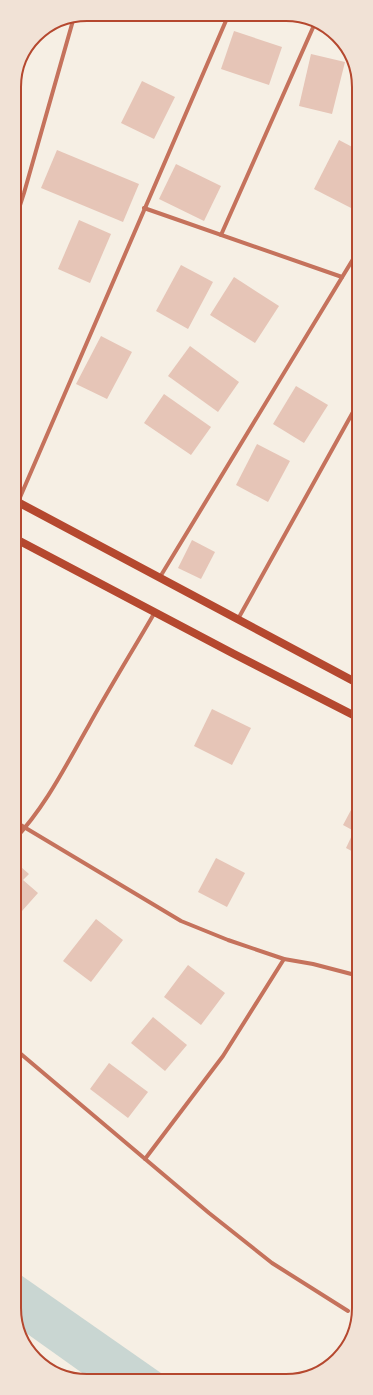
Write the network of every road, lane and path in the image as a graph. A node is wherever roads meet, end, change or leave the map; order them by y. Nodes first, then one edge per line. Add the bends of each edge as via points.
1 (226, 21) edge
2 (72, 23) edge
3 (313, 27) edge
4 (21, 202) edge
5 (144, 208) junction
6 (221, 235) junction
7 (352, 261) edge
8 (342, 277) junction
9 (352, 414) edge
10 (21, 490) edge
11 (21, 504) edge
12 (21, 542) edge
13 (160, 577) junction
14 (155, 612) junction
15 (238, 619) junction
16 (352, 680) edge
17 (352, 714) edge
18 (21, 825) edge
19 (26, 828) junction
20 (21, 833) edge
21 (284, 959) junction
22 (352, 974) edge
23 (21, 1055) edge
24 (145, 1159) junction
25 (348, 1311) dead end

1 - 5 street
2 - 4 street
3 - 6 street
5 - 6 street
5 - 10 street
6 - 8 street
7 - 8 street
8 - 13 street
9 - 15 street
11 - 13 main road
12 - 14 main road
13 - 15 main road
14 - 17 main road
14 - 19 street via 65,770
15 - 16 main road
18 - 19 street
19 - 20 street
19 - 21 street via 181,921
21 - 22 street
21 - 24 street via 222,1056
23 - 24 street
24 - 25 street via 272,1262

